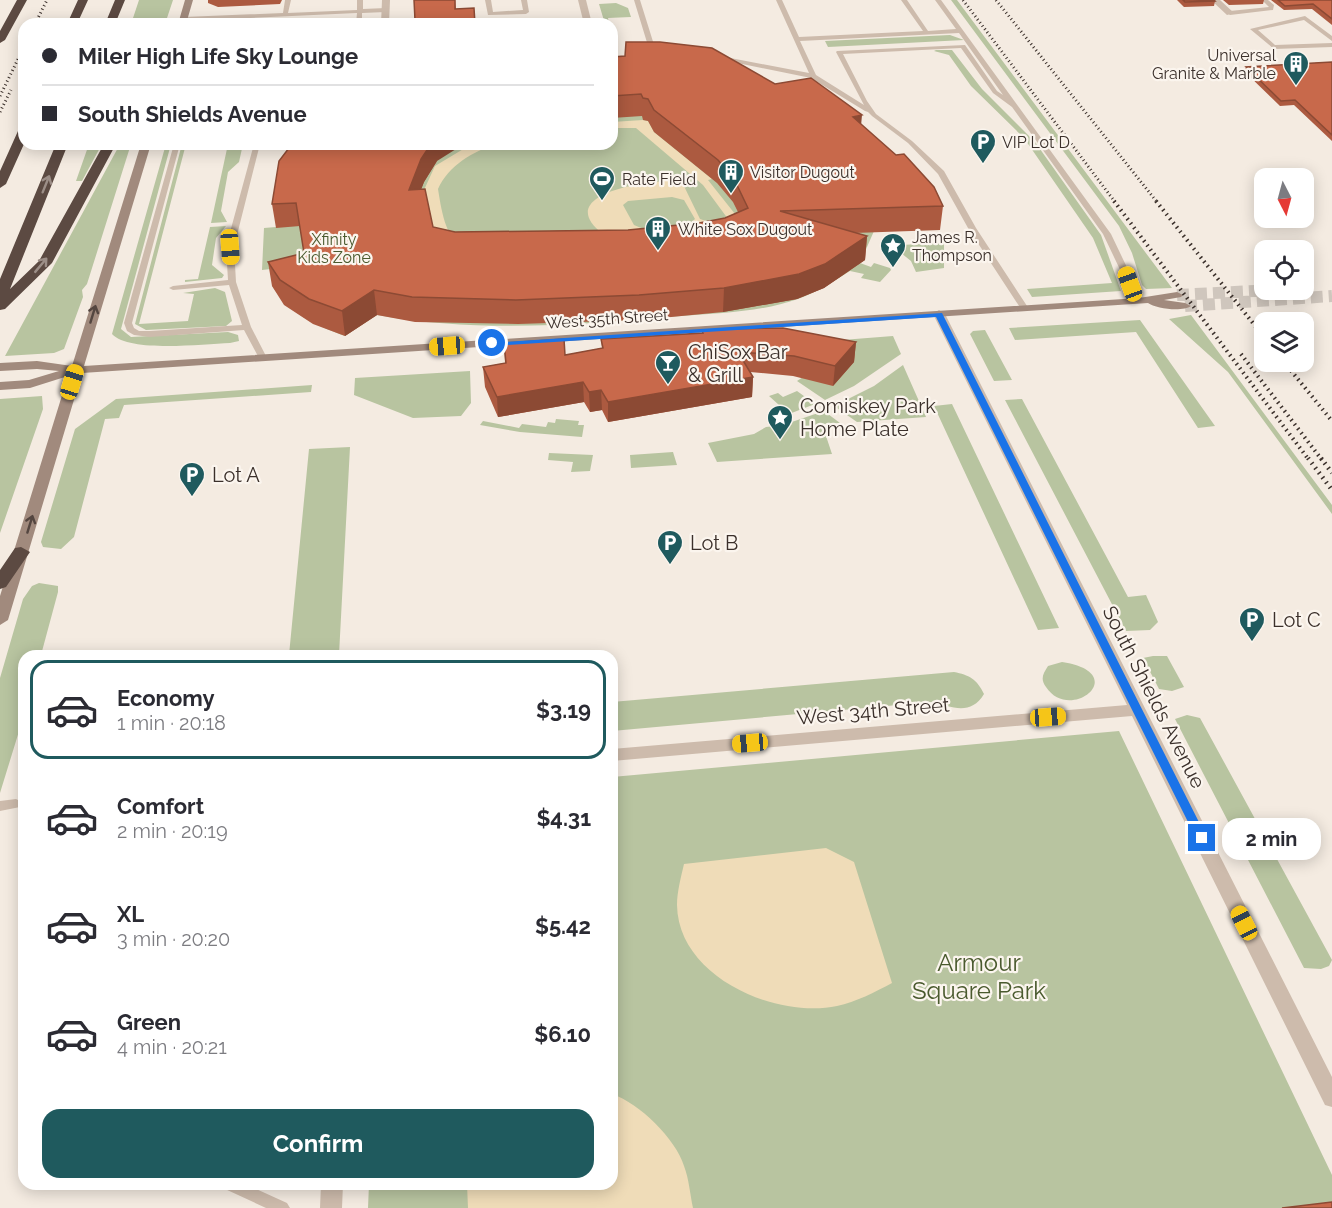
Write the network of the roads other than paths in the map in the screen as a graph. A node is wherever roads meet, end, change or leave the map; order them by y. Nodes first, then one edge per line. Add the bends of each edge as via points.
1 (22, 0) edge
2 (83, 0) edge
3 (120, 0) edge
4 (189, 0) edge
5 (288, 0) edge
6 (360, 0) edge
7 (386, 0) edge
8 (488, 0) edge
9 (524, 0) edge
10 (582, 0) edge
11 (637, 0) edge
12 (779, 0) edge
13 (904, 0) edge
14 (938, 0) edge
15 (1215, 0) edge
16 (1265, 0) edge
17 (386, 10) junction
18 (359, 11) junction
19 (1230, 13) joint
20 (285, 15) junction
21 (75, 18) edge
22 (112, 18) edge
23 (184, 18) edge
24 (248, 18) edge
25 (359, 18) edge
26 (385, 18) edge
27 (586, 18) edge
28 (962, 31) junction
29 (927, 33) junction
30 (797, 39) junction
31 (1332, 39) edge
32 (0, 40) edge
33 (1332, 45) edge
34 (663, 51) edge
35 (709, 57) edge
36 (813, 76) junction
37 (1015, 106) junction
38 (874, 115) junction
39 (18, 144) edge
40 (60, 150) edge
41 (107, 150) edge
42 (144, 150) edge
43 (175, 150) edge
44 (255, 150) edge
45 (0, 184) edge
46 (232, 282) junction
47 (173, 288) dead end
48 (1177, 295) tunnel mouth
49 (0, 297) edge
50 (1139, 301) junction
51 (0, 306) edge
52 (1185, 306) tunnel mouth
53 (1025, 309) junction
54 (939, 314) junction
55 (247, 327) junction
56 (263, 358) junction
57 (0, 367) edge
58 (76, 370) junction
59 (0, 386) edge
60 (21, 552) junction
61 (0, 583) edge
62 (0, 620) edge
63 (1137, 710) junction
64 (618, 754) edge
65 (16, 804) dead end
66 (0, 806) edge
67 (1332, 1098) edge
68 (243, 1190) edge
69 (332, 1190) edge
70 (282, 1208) edge
71 (331, 1208) edge

1 - 32 highway
2 - 21 highway
3 - 22 highway
4 - 23 main road
5 - 20 lane
6 - 18 lane
7 - 17 street
8 - 9 lane via 490,14 526,12
10 - 27 street
11 - 34 lane via 652,50
12 - 30 lane
13 - 29 lane
14 - 28 lane
15 - 19 street
16 - 19 lane via 1271,9
17 - 18 lane
17 - 26 street
18 - 20 lane
18 - 25 lane
20 - 24 lane
28 - 29 lane
28 - 37 lane
29 - 30 lane
30 - 36 lane
31 - 33 lane via 1305,18 1253,29 1274,47
35 - 36 lane
36 - 38 lane
37 - 38 lane via 995,92 963,46 839,52
37 - 50 lane via 1107,234
38 - 53 lane via 910,142 941,173
39 - 45 highway
49 -> 40 highway
51 -> 41 highway via 45,263
58 -> 42 main road
43 - 55 lane via 128,323 130,329 150,333
44 - 46 lane via 230,247
46 - 47 lane
46 - 55 lane
48 - 50 main road, West 35th Street
50 - 52 main road, West 35th Street
50 - 53 main road, West 35th Street
53 - 54 main road, West 35th Street
54 - 56 main road, West 35th Street
54 - 63 street, South Shields Avenue
55 - 56 lane
56 - 58 main road, West 35th Street
57 - 58 main road, West 35th Street via 37,365
58 - 59 main road, West 35th Street via 30,384
60 -> 58 main road
60 - 61 highway
60 - 62 main road
63 - 64 street, West 34th Street
63 - 67 street, South Shields Avenue
65 - 66 lane
68 - 70 lane
69 - 71 street

